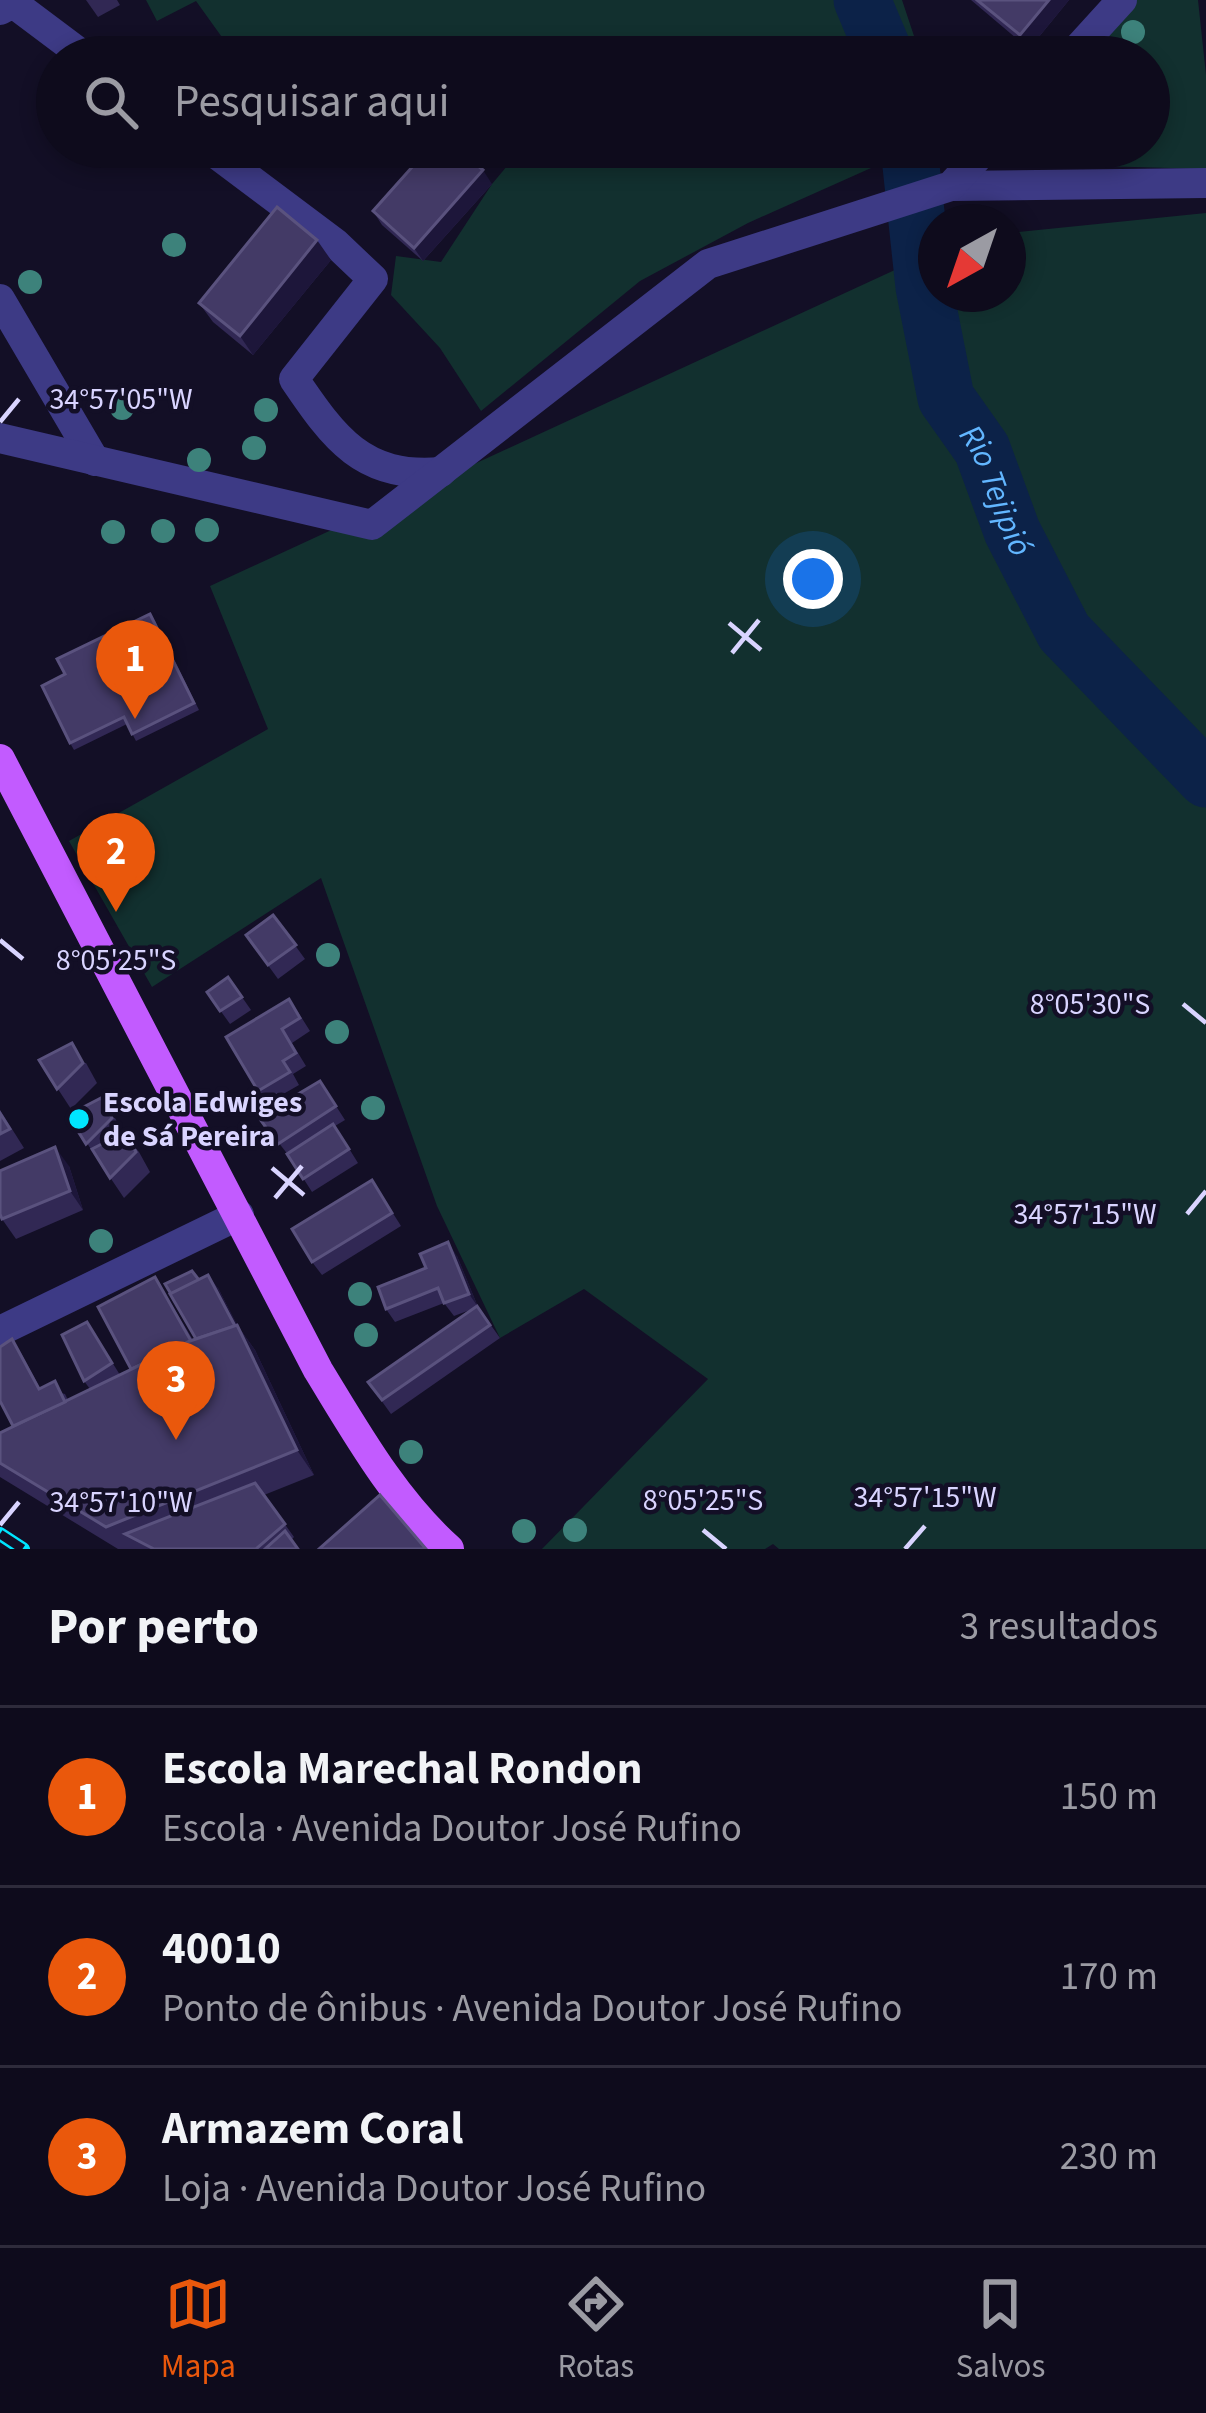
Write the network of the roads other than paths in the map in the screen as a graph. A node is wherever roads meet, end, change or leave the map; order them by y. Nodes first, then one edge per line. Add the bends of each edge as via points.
1 (1122, 0) edge
2 (7, 4) edge
3 (55, 36) edge
4 (1089, 36) edge
5 (234, 168) edge
6 (968, 168) edge
7 (1206, 183) edge
8 (950, 187) junction
9 (0, 299) edge
10 (0, 438) edge
11 (94, 461) junction
12 (441, 472) junction
13 (0, 760) edge
14 (239, 1215) junction
15 (0, 1331) edge
16 (449, 1549) edge

1 - 4 street
2 - 3 street
5 - 12 street via 373,279 294,379 331,434 387,471
6 - 8 street
7 - 8 street
8 - 12 street via 708,264
9 - 11 street
10 - 11 street
11 - 12 street via 372,525
13 - 14 main road
14 - 15 street
14 - 16 main road via 371,1455

